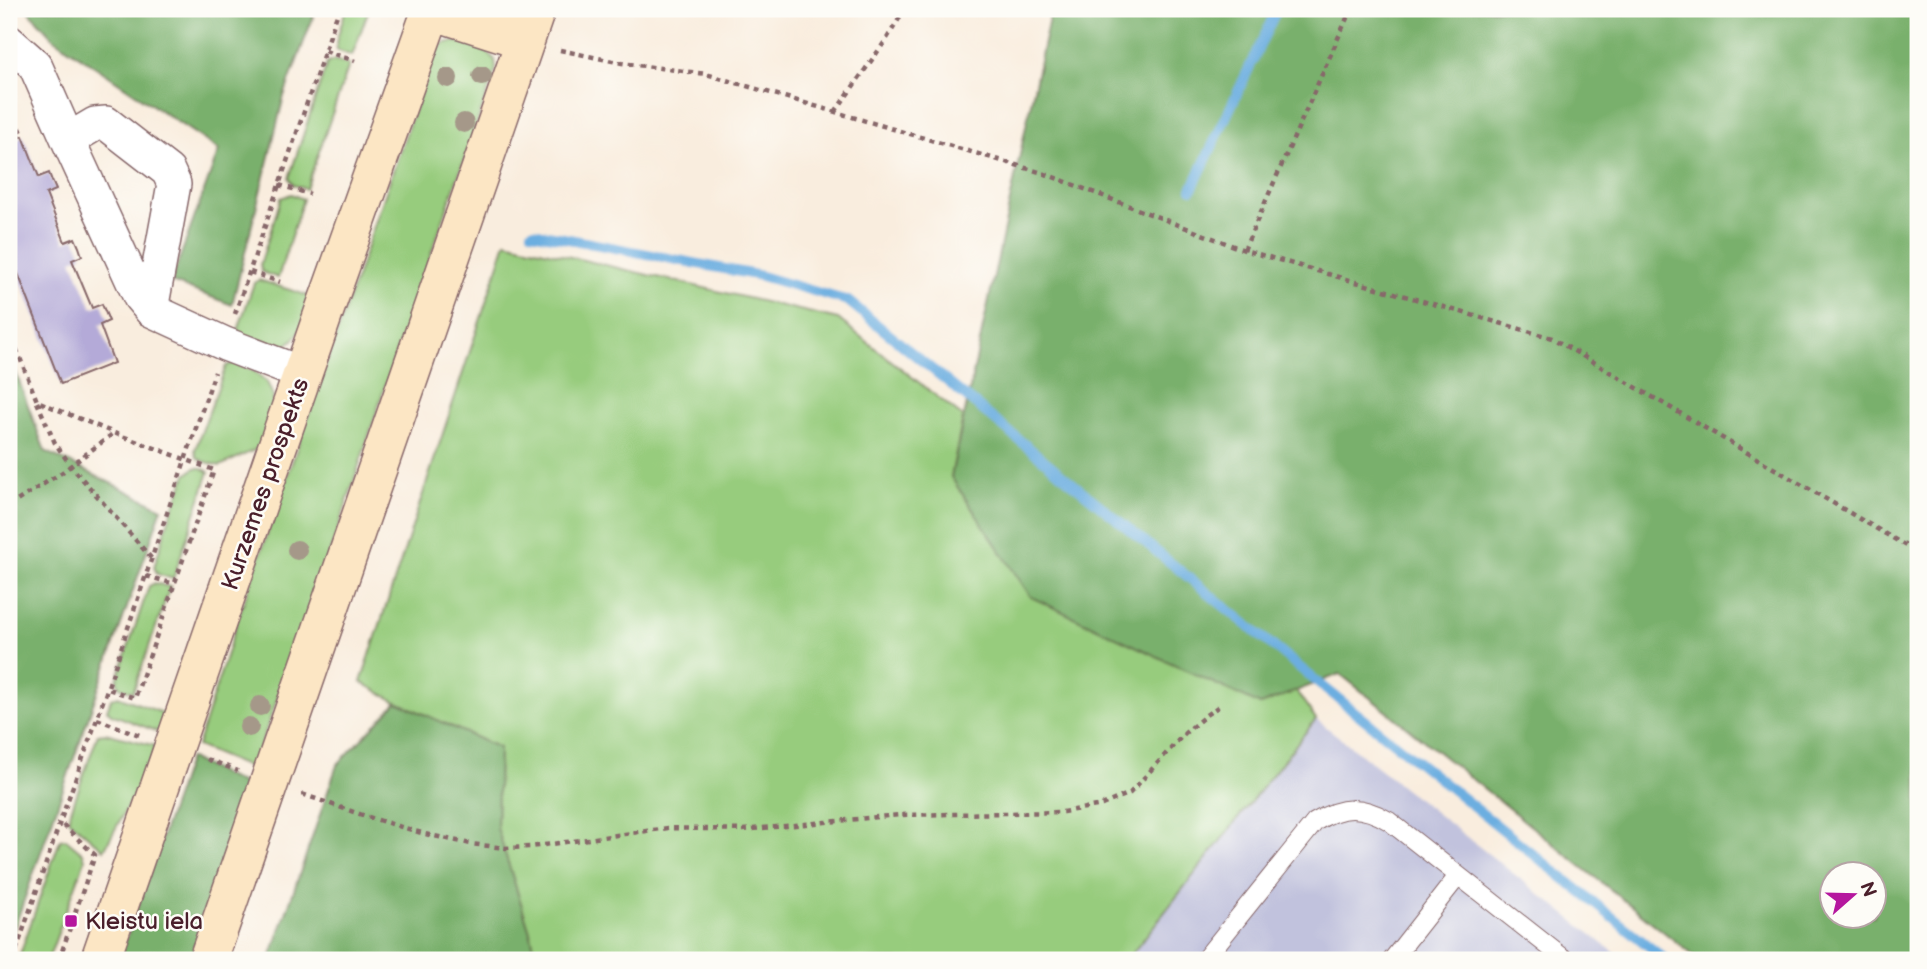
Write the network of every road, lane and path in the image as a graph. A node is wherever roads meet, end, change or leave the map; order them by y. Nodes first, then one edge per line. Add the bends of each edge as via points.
1 (339, 9) edge
2 (431, 9) edge
3 (905, 9) edge
4 (1351, 9) edge
5 (530, 24) edge
6 (9, 42) edge
7 (325, 51) junction
8 (355, 61) dead end
9 (834, 113) junction
10 (68, 140) junction
11 (279, 185) junction
12 (310, 194) dead end
13 (1244, 250) junction
14 (250, 272) junction
15 (280, 282) dead end
16 (150, 310) junction
17 (9, 330) edge
18 (225, 344) junction
19 (303, 374) junction
20 (37, 401) junction
21 (114, 433) junction
22 (186, 460) junction
23 (71, 466) junction
24 (9, 506) edge
25 (1918, 553) edge
26 (152, 559) junction
27 (146, 576) junction
28 (175, 584) junction
29 (108, 689) junction
30 (1223, 704) dead end
31 (303, 794) dead end
32 (60, 822) junction
33 (1458, 876) junction
34 (13, 960) edge
35 (59, 960) edge
36 (100, 960) edge
37 (208, 960) edge
38 (1204, 960) edge
39 (1392, 960) edge
40 (1566, 960) edge

1 - 7 path
2 - 5 main road
2 - 19 main road, Kurzemes prospekts
3 - 9 path
4 - 13 path
5 - 9 path via 560,50 706,74
5 - 37 main road
6 - 10 street via 35,65
7 - 8 path
7 - 11 path
9 - 13 path via 1043,173
10 - 16 street
10 - 16 street via 94,124 106,123 168,171 174,184
11 - 12 path
11 - 14 path
13 - 25 path via 1552,338
14 - 15 path
14 - 18 path
16 - 18 street
17 - 20 path
18 - 19 street
18 - 22 path
19 - 36 main road, Kurzemes prospekts
20 - 21 path
20 - 23 path via 55,443
21 - 22 path
21 - 23 path
22 - 26 path
22 - 28 path via 214,470
23 - 24 path
23 - 26 path
26 - 27 path
27 - 28 path
27 - 29 path
28 - 29 path via 135,698
29 - 32 path
30 - 31 path via 1185,733 1130,793 1102,805 1063,812 899,815 743,830 668,828 506,848 425,834
32 - 34 path
32 - 35 path via 95,855
33 - 38 lane via 1381,817 1357,809 1334,811 1304,833
33 - 39 lane
33 - 40 lane

